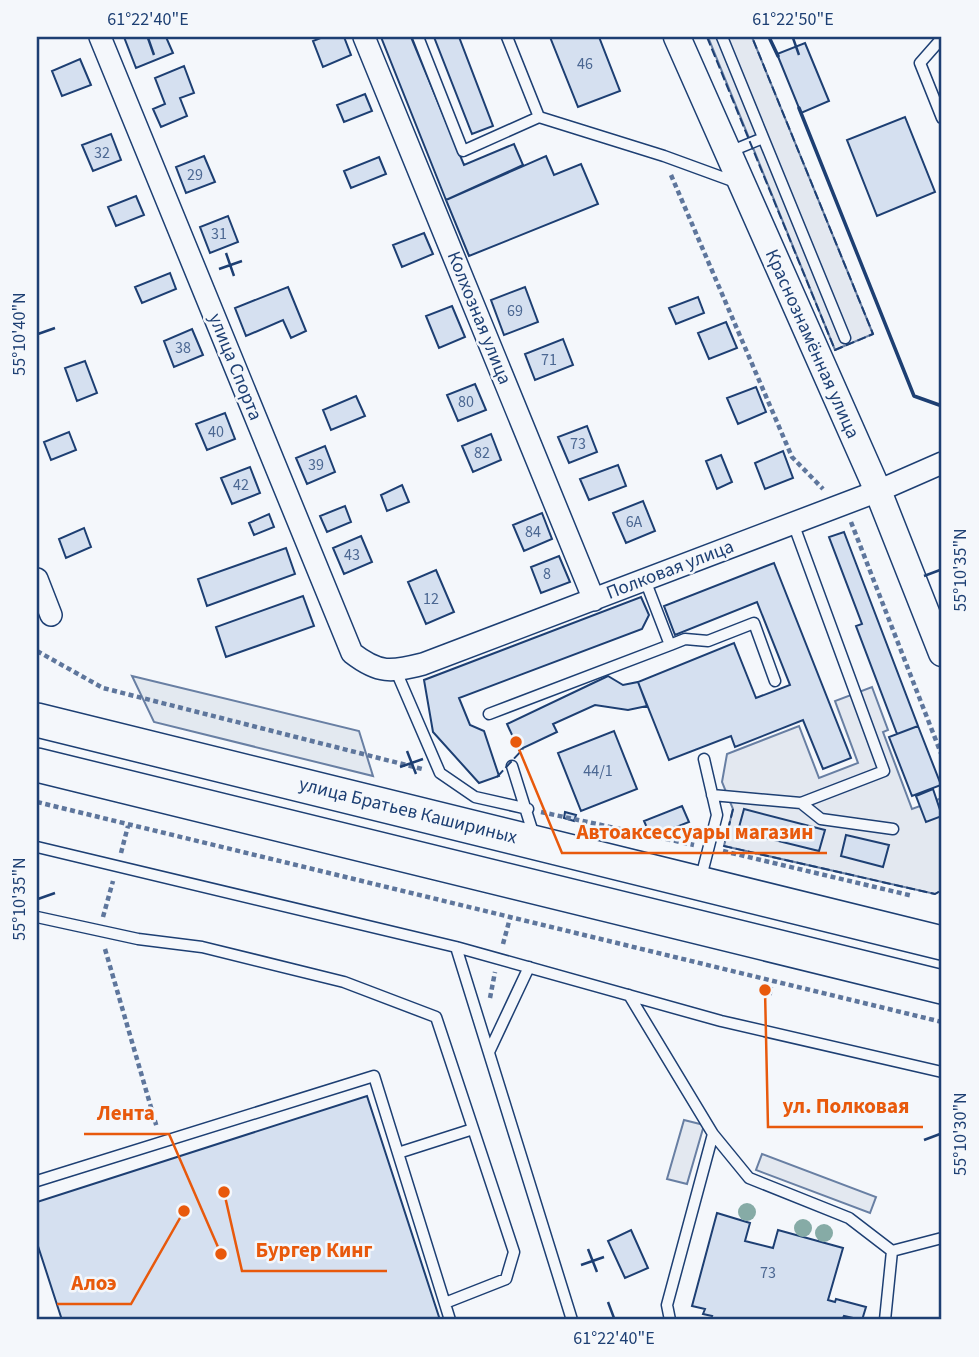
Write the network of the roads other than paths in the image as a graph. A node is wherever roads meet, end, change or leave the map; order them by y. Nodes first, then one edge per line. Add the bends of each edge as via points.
1 (100, 37) edge
2 (364, 37) edge
3 (418, 37) edge
4 (508, 37) edge
5 (677, 37) edge
6 (722, 37) edge
7 (942, 38) edge
8 (538, 117) junction
9 (942, 118) edge
10 (763, 138) junction
11 (727, 153) junction
12 (740, 184) junction
13 (845, 338) dead end
14 (942, 463) edge
15 (878, 491) junction
16 (793, 523) junction
17 (37, 579) edge
18 (645, 580) junction
19 (594, 600) junction
20 (51, 615) dead end
21 (670, 645) junction
22 (942, 653) edge
23 (396, 671) junction
24 (775, 681) dead end
25 (489, 714) dead end
26 (37, 720) edge
27 (704, 760) dead end
28 (37, 765) edge
29 (512, 766) dead end
30 (712, 795) junction
31 (801, 803) junction
32 (528, 808) junction
33 (893, 829) dead end
34 (536, 842) junction
35 (37, 847) edge
36 (699, 883) junction
37 (37, 917) edge
38 (942, 943) edge
39 (456, 947) junction
40 (529, 967) junction
41 (942, 987) edge
42 (629, 996) junction
43 (489, 1052) junction
44 (942, 1072) edge
45 (473, 1129) junction
46 (713, 1134) junction
47 (398, 1153) junction
48 (37, 1181) edge
49 (942, 1238) edge
50 (892, 1251) junction
51 (445, 1303) junction
52 (450, 1320) edge
53 (572, 1320) edge
54 (670, 1320) edge
55 (886, 1320) edge

1 - 23 street, улица Спорта via 352,653 371,667
2 - 19 street, Колхозная улица
3 - 8 lane via 463,151
4 - 8 lane
5 - 11 street, Краснознамённая улица
6 - 10 lane
7 - 9 lane via 920,63
8 - 12 lane
10 - 11 lane
10 - 13 lane
11 - 12 street, Краснознамённая улица
12 - 15 street, Краснознамённая улица
14 - 15 street, Полковая улица
15 - 16 street, Полковая улица
15 - 22 street, Краснознамённая улица
16 - 18 street, Полковая улица
16 - 31 lane via 884,771
17 - 20 street
18 - 19 street, Полковая улица
18 - 21 lane
19 - 23 street, Полковая улица
21 - 24 lane via 685,639 708,641 754,623
21 - 25 lane
23 - 32 lane via 440,774 475,796
26 - 34 main road, улица Братьев Кашириных
27 - 30 lane
28 - 41 main road
29 - 32 lane
30 - 31 lane
30 - 36 lane via 717,815
31 - 33 lane via 821,819
32 - 34 lane
34 - 36 main road, улица Братьев Кашириных
35 - 39 lane
36 - 38 main road, улица Братьев Кашириных
37 - 45 lane via 138,939 202,947 344,982 436,1017
39 - 40 lane
39 - 43 lane
40 - 42 lane
40 - 43 lane
42 - 44 lane
42 - 46 lane
43 - 53 lane
45 - 47 lane
45 - 51 lane via 514,1252 506,1279
46 - 50 lane via 748,1178 849,1218
46 - 54 lane via 667,1305
47 - 48 lane via 374,1076
47 - 51 lane
49 - 50 lane
50 - 55 lane
51 - 52 lane

